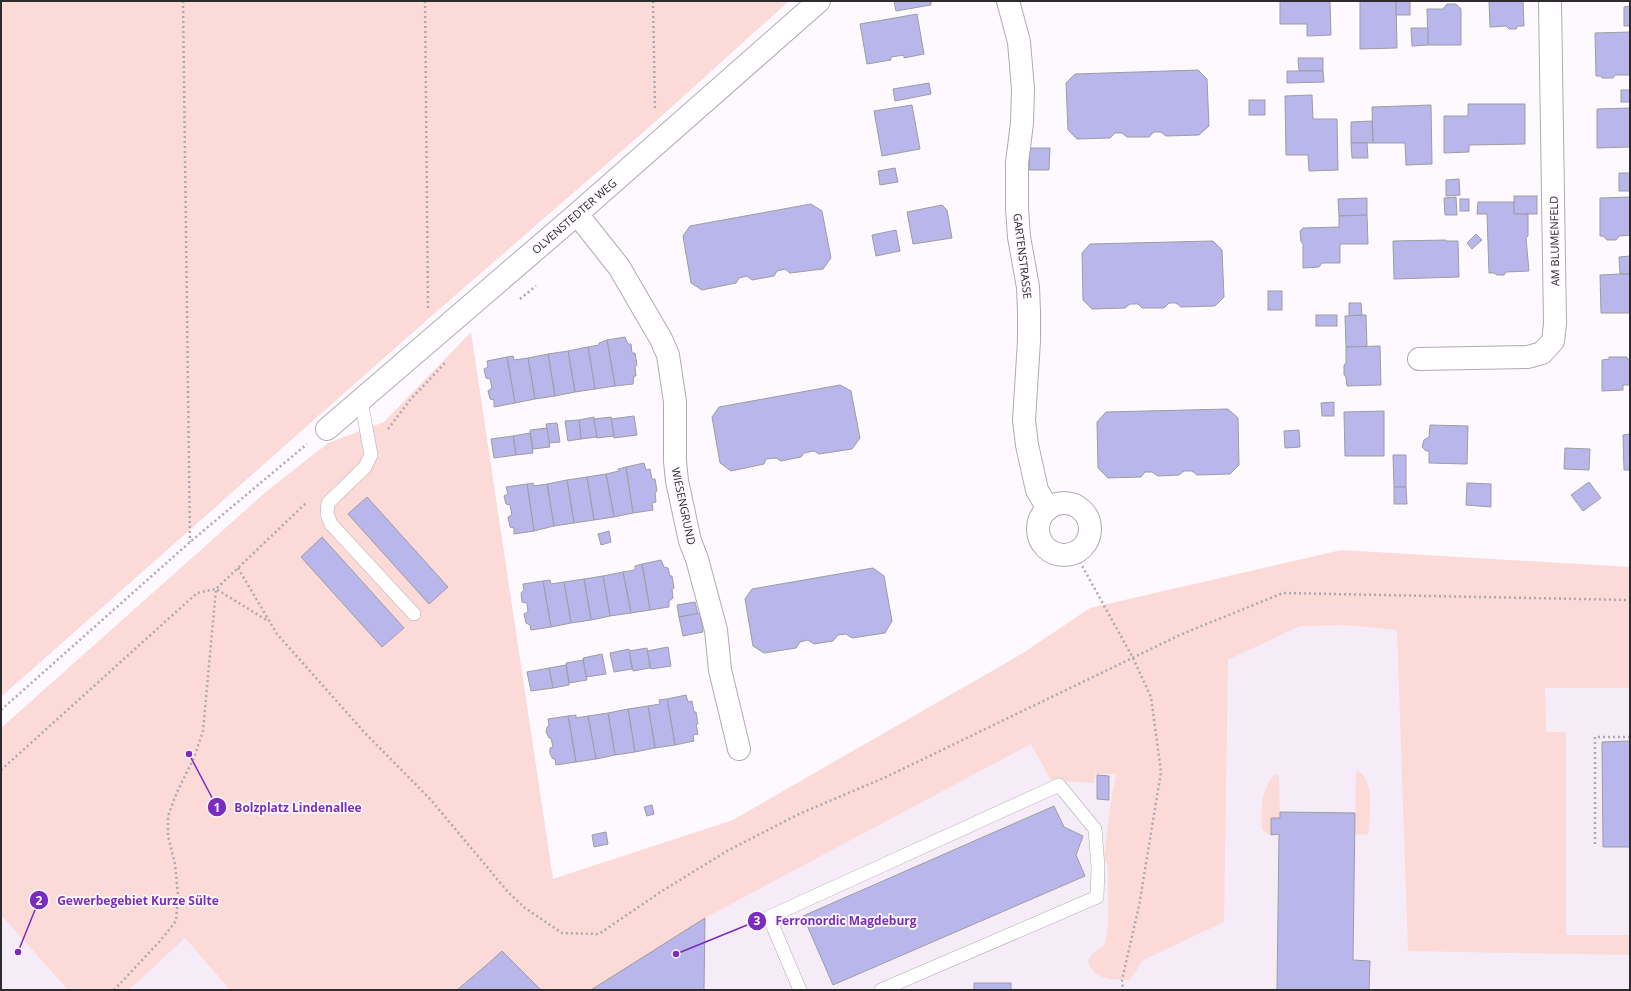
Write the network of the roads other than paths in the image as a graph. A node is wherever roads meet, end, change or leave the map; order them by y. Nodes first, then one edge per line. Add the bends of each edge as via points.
1 (819, 1) edge
2 (1008, 1) edge
3 (1550, 1) edge
4 (577, 214) junction
5 (1419, 359) dead end
6 (361, 400) junction
7 (327, 429) road end
8 (1048, 509) junction
9 (414, 614) dead end
10 (739, 748) dead end
11 (800, 990) edge
12 (881, 990) edge

1 - 4 street, OLVENSTEDTER WEG
2 - 8 street, GARTENSTRASSE via 1019,42 1023,89 1017,163 1017,208 1029,312 1024,420 1037,490
3 - 5 street, AM BLUMENFELD via 1555,324 1553,341 1542,353 1528,357
4 - 6 street, OLVENSTEDTER WEG
4 - 10 street, WIESENGRUND via 619,267 668,355 675,402 677,481 690,541 716,630 720,670
6 - 7 street, OLVENSTEDTER WEG
6 - 9 lane via 371,455 365,467 328,503 326,514 331,524
8 - 8 street via 1038,523 1041,542 1045,547 1062,556 1081,550 1090,538 1088,517 1078,506 1071,504 1057,504
11 - 12 lane via 769,917 1059,785 1095,829 1097,897

